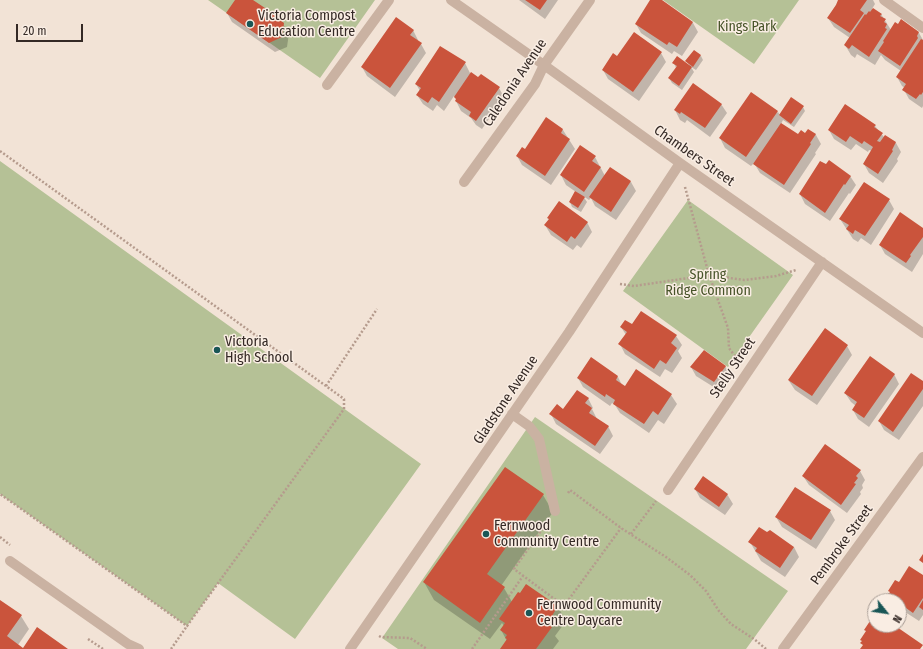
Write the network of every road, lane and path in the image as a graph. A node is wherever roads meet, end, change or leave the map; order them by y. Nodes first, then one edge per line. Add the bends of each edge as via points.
1 (389, 0) edge
2 (451, 0) edge
3 (590, 0) edge
4 (884, 0) edge
5 (923, 28) edge
6 (544, 65) junction
7 (327, 85) dead end
8 (0, 151) edge
9 (680, 163) junction
10 (464, 182) dead end
11 (822, 262) junction
12 (709, 274) junction
13 (602, 280) junction
14 (377, 309) dead end
15 (923, 333) edge
16 (746, 373) junction
17 (326, 386) junction
18 (512, 414) junction
19 (923, 457) edge
20 (668, 490) dead end
21 (0, 494) edge
22 (656, 500) dead end
23 (555, 511) junction
24 (621, 528) junction
25 (631, 534) junction
26 (10, 561) dead end
27 (523, 576) junction
28 (187, 626) junction
29 (381, 637) dead end
30 (138, 649) edge
31 (171, 649) edge
32 (350, 649) edge
33 (426, 649) edge
34 (472, 649) edge
35 (766, 649) edge
36 (783, 649) edge

1 - 7 street
2 - 6 street, Chambers Street
3 - 6 street, Caledonia Avenue
4 - 5 street
6 - 9 street, Chambers Street
6 - 10 street, Caledonia Avenue via 535,84
8 - 17 path
9 - 11 street, Chambers Street
9 - 12 path
9 - 13 street, Gladstone Avenue
11 - 12 path via 776,276 744,280
11 - 15 street, Chambers Street
11 - 16 street, Stelly Street
12 - 13 path via 634,286
12 - 16 path via 728,328 729,348
13 - 18 street, Gladstone Avenue
14 - 17 path
16 - 20 street, Stelly Street
17 - 28 path via 344,399 344,409
18 - 23 street via 540,438
18 - 32 street, Gladstone Avenue
19 - 36 street, Pembroke Street
21 - 28 path
22 - 25 path
23 - 24 path via 570,490
23 - 27 path via 514,569
24 - 25 path
24 - 27 path via 564,606
25 - 35 path via 690,576 706,591 730,624
26 - 30 street
27 - 34 path
28 - 31 path
29 - 33 path via 410,638

